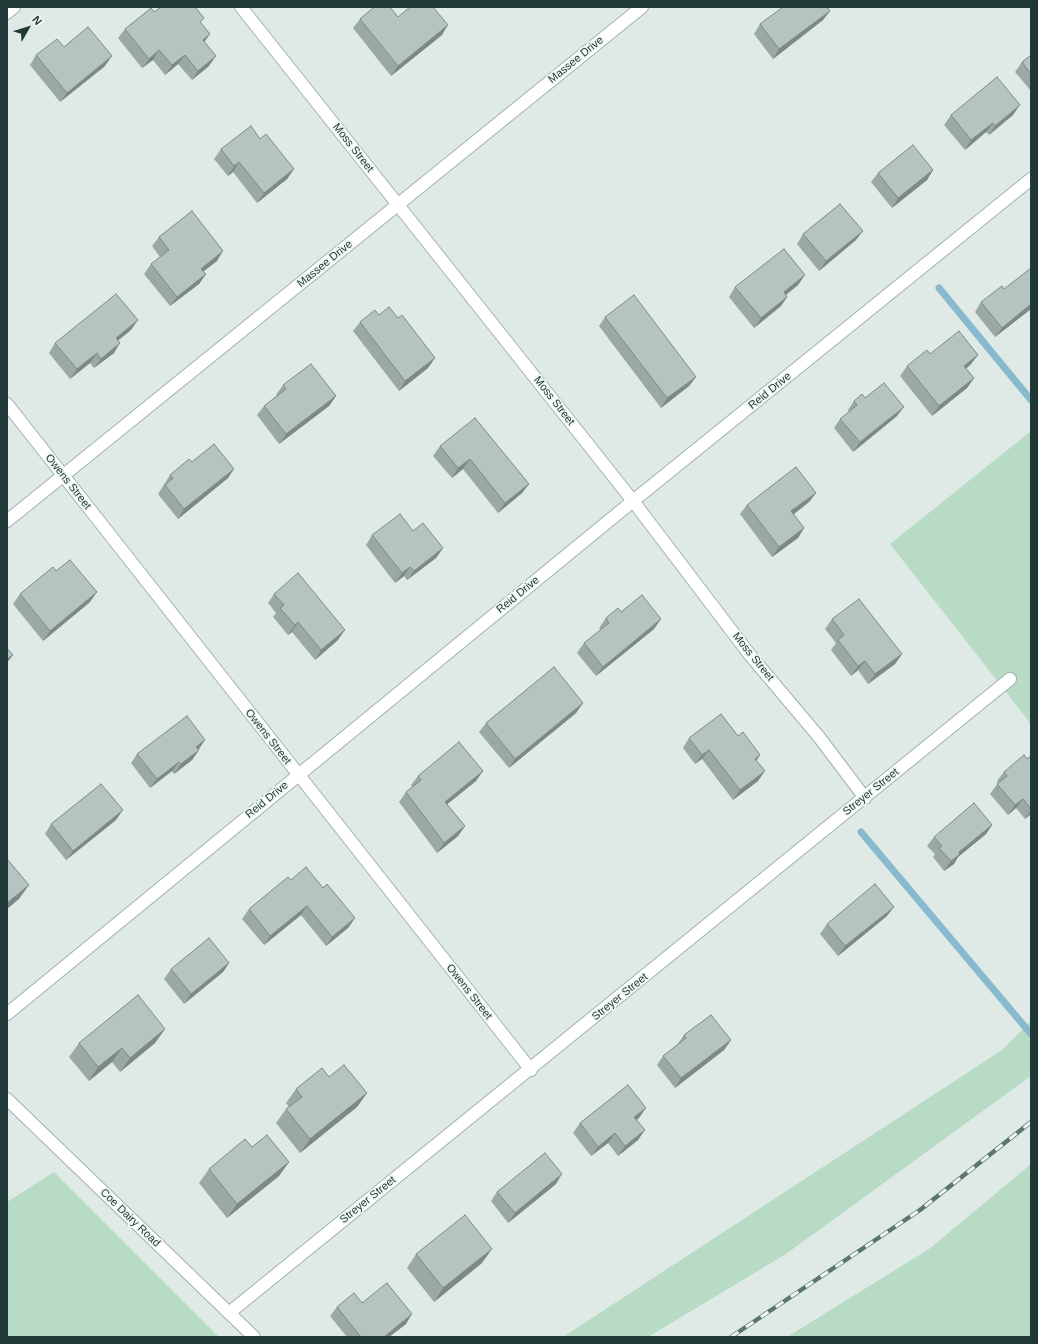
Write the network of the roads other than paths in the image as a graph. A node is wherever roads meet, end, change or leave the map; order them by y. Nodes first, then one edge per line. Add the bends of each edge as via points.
1 (14, 7) edge
2 (241, 7) edge
3 (642, 7) edge
4 (7, 13) edge
5 (1031, 179) edge
6 (398, 205) junction
7 (7, 404) edge
8 (63, 476) junction
9 (634, 501) junction
10 (7, 521) edge
11 (1010, 679) dead end
12 (298, 775) junction
13 (865, 798) junction
14 (7, 1014) edge
15 (530, 1070) junction
16 (7, 1099) edge
17 (229, 1313) junction
18 (254, 1337) edge

1 - 4 street
2 - 6 street, Moss Street
3 - 6 street, Massee Drive
5 - 9 street, Reid Drive
6 - 8 street, Massee Drive
6 - 9 street, Moss Street
7 - 8 street, Owens Street
8 - 10 street, Massee Drive
8 - 12 street, Owens Street
9 - 12 street, Reid Drive
9 - 13 street, Moss Street via 750,655 819,737
11 - 13 street, Streyer Street
12 - 14 street, Reid Drive
12 - 15 street, Owens Street
13 - 15 street, Streyer Street
15 - 17 street, Streyer Street
16 - 17 street, Coe Dairy Road
17 - 18 street, Coe Dairy Road

